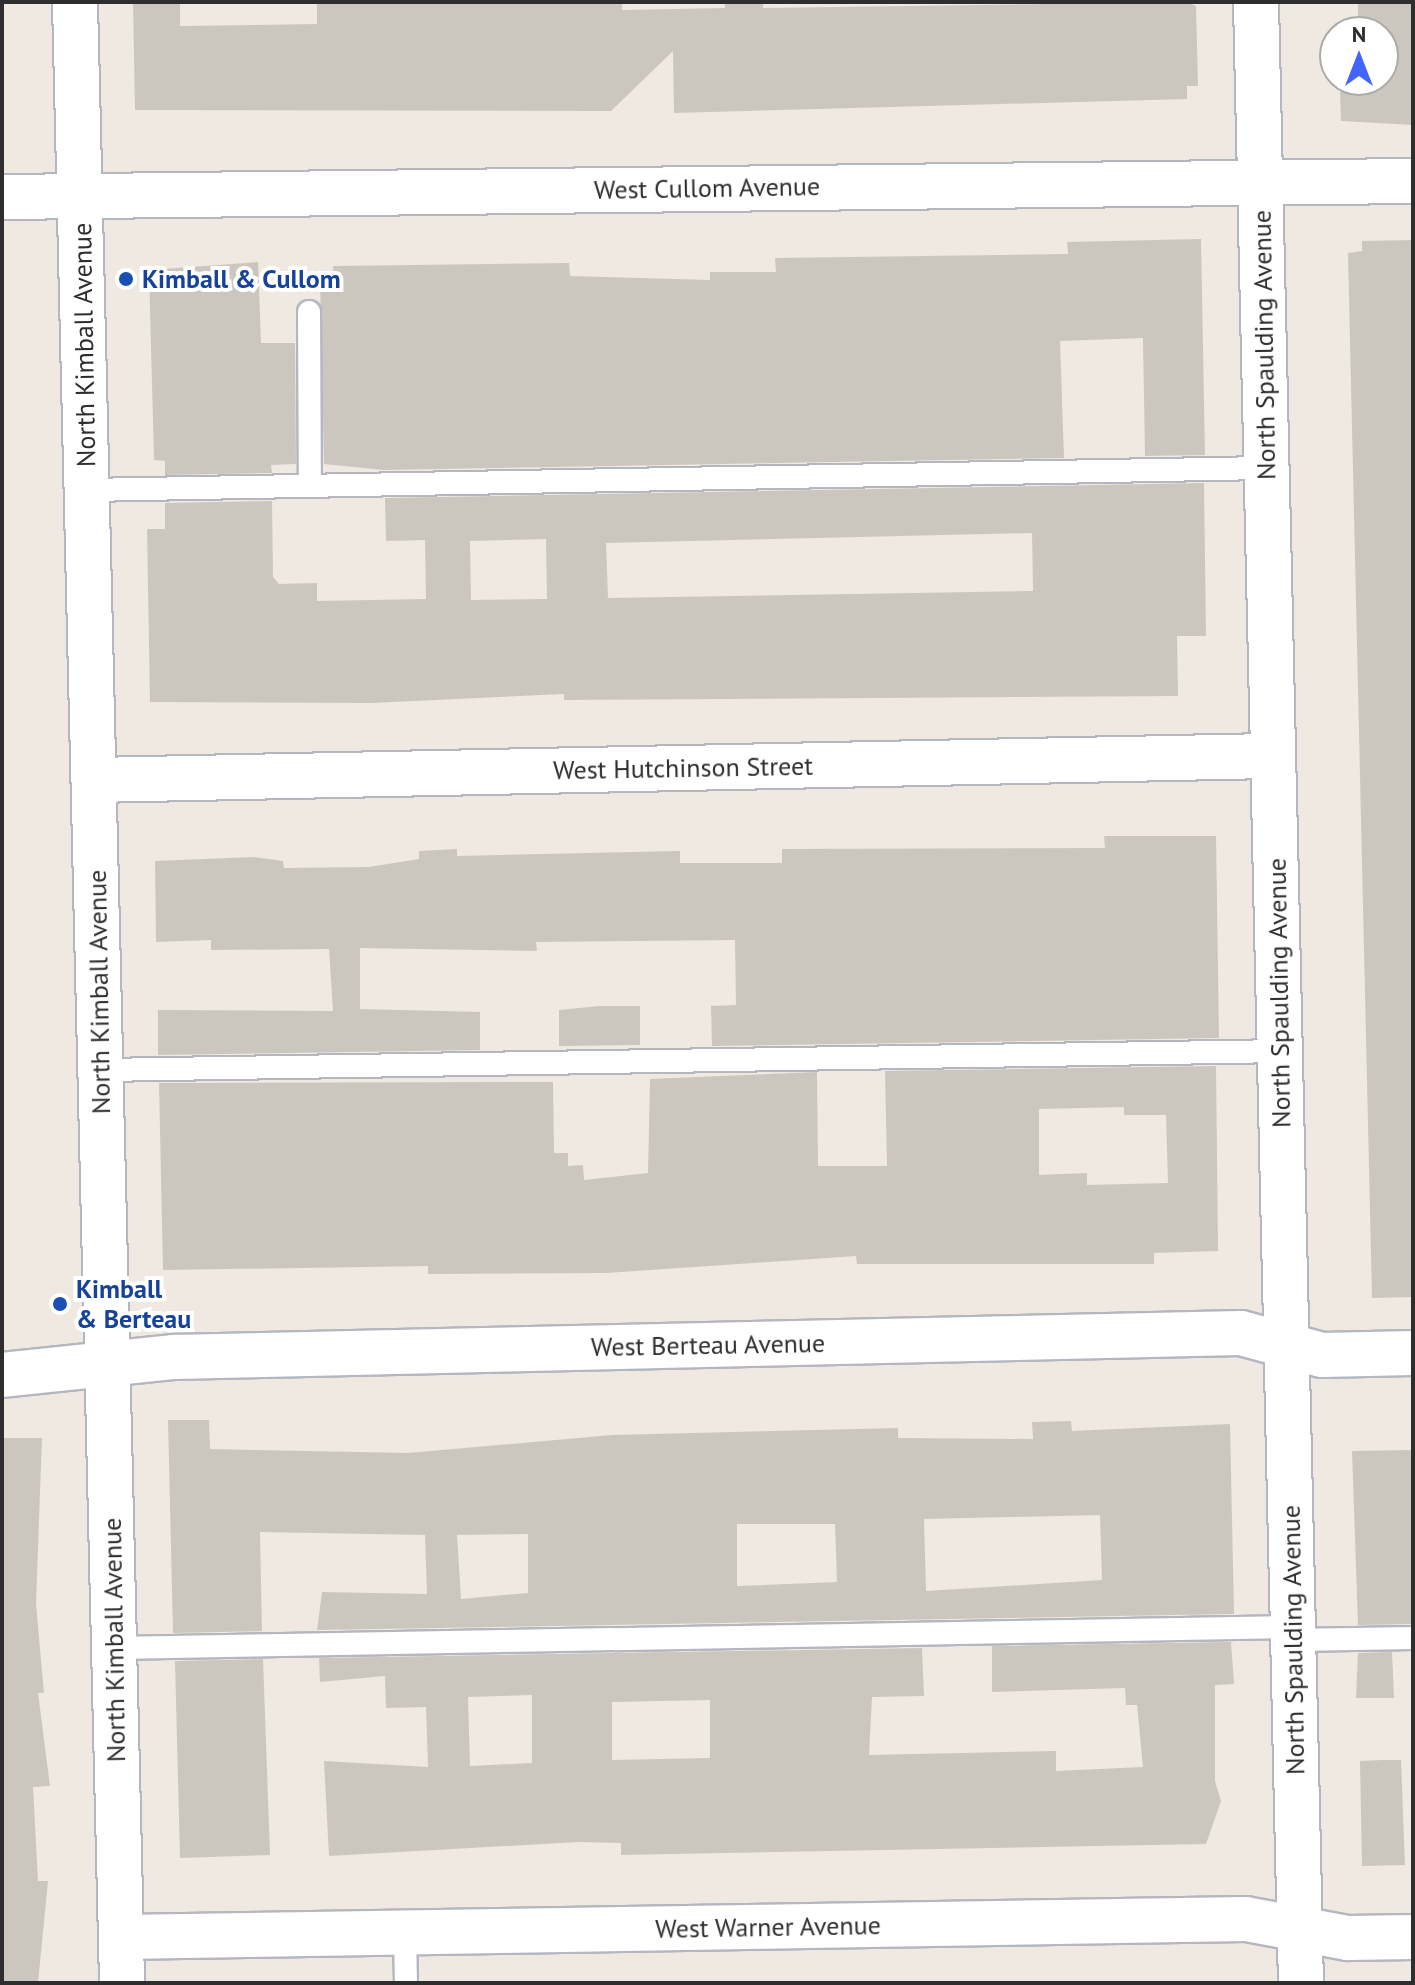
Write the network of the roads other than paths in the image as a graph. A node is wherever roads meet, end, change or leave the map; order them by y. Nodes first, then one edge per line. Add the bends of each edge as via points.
1 (75, 2) edge
2 (1256, 2) edge
3 (1413, 181) edge
4 (1260, 182) junction
5 (80, 195) junction
6 (2, 197) edge
7 (309, 312) dead end
8 (1267, 468) junction
9 (310, 486) junction
10 (87, 490) junction
11 (1273, 756) junction
12 (94, 780) junction
13 (1280, 1051) junction
14 (101, 1070) junction
15 (1287, 1344) junction
16 (1413, 1353) edge
17 (108, 1367) junction
18 (2, 1375) edge
19 (1293, 1634) junction
20 (1413, 1638) edge
21 (115, 1648) junction
22 (1300, 1930) junction
23 (405, 1933) junction
24 (121, 1937) junction
25 (1413, 1937) edge
26 (122, 1983) edge
27 (406, 1983) edge
28 (1301, 1983) edge

1 - 5 street, North Kimball Avenue
2 - 4 street, North Spaulding Avenue
3 - 4 street, West Cullom Avenue
4 - 5 street, West Cullom Avenue
4 - 8 street, North Spaulding Avenue
5 - 6 street, West Cullom Avenue
5 - 10 street, North Kimball Avenue
7 - 9 lane
8 - 9 lane
8 - 11 street, North Spaulding Avenue
9 - 10 lane
10 - 12 street, North Kimball Avenue
11 - 12 street, West Hutchinson Street
11 - 13 street, North Spaulding Avenue
12 - 14 street, North Kimball Avenue
13 - 14 lane
13 - 15 street, North Spaulding Avenue
14 - 17 street, North Kimball Avenue
15 - 16 street, West Berteau Avenue via 1322,1355
15 - 17 street, West Berteau Avenue via 1241,1333 174,1357
15 - 19 street, North Spaulding Avenue
17 - 18 street, West Berteau Avenue
17 - 21 street, North Kimball Avenue
19 - 20 lane
19 - 21 lane
19 - 22 street, North Spaulding Avenue
21 - 24 street, North Kimball Avenue
22 - 23 street, West Warner Avenue via 1246,1919
22 - 25 street, West Warner Avenue
22 - 28 street, North Spaulding Avenue
23 - 24 street, West Warner Avenue
23 - 27 lane
24 - 26 street, North Kimball Avenue

